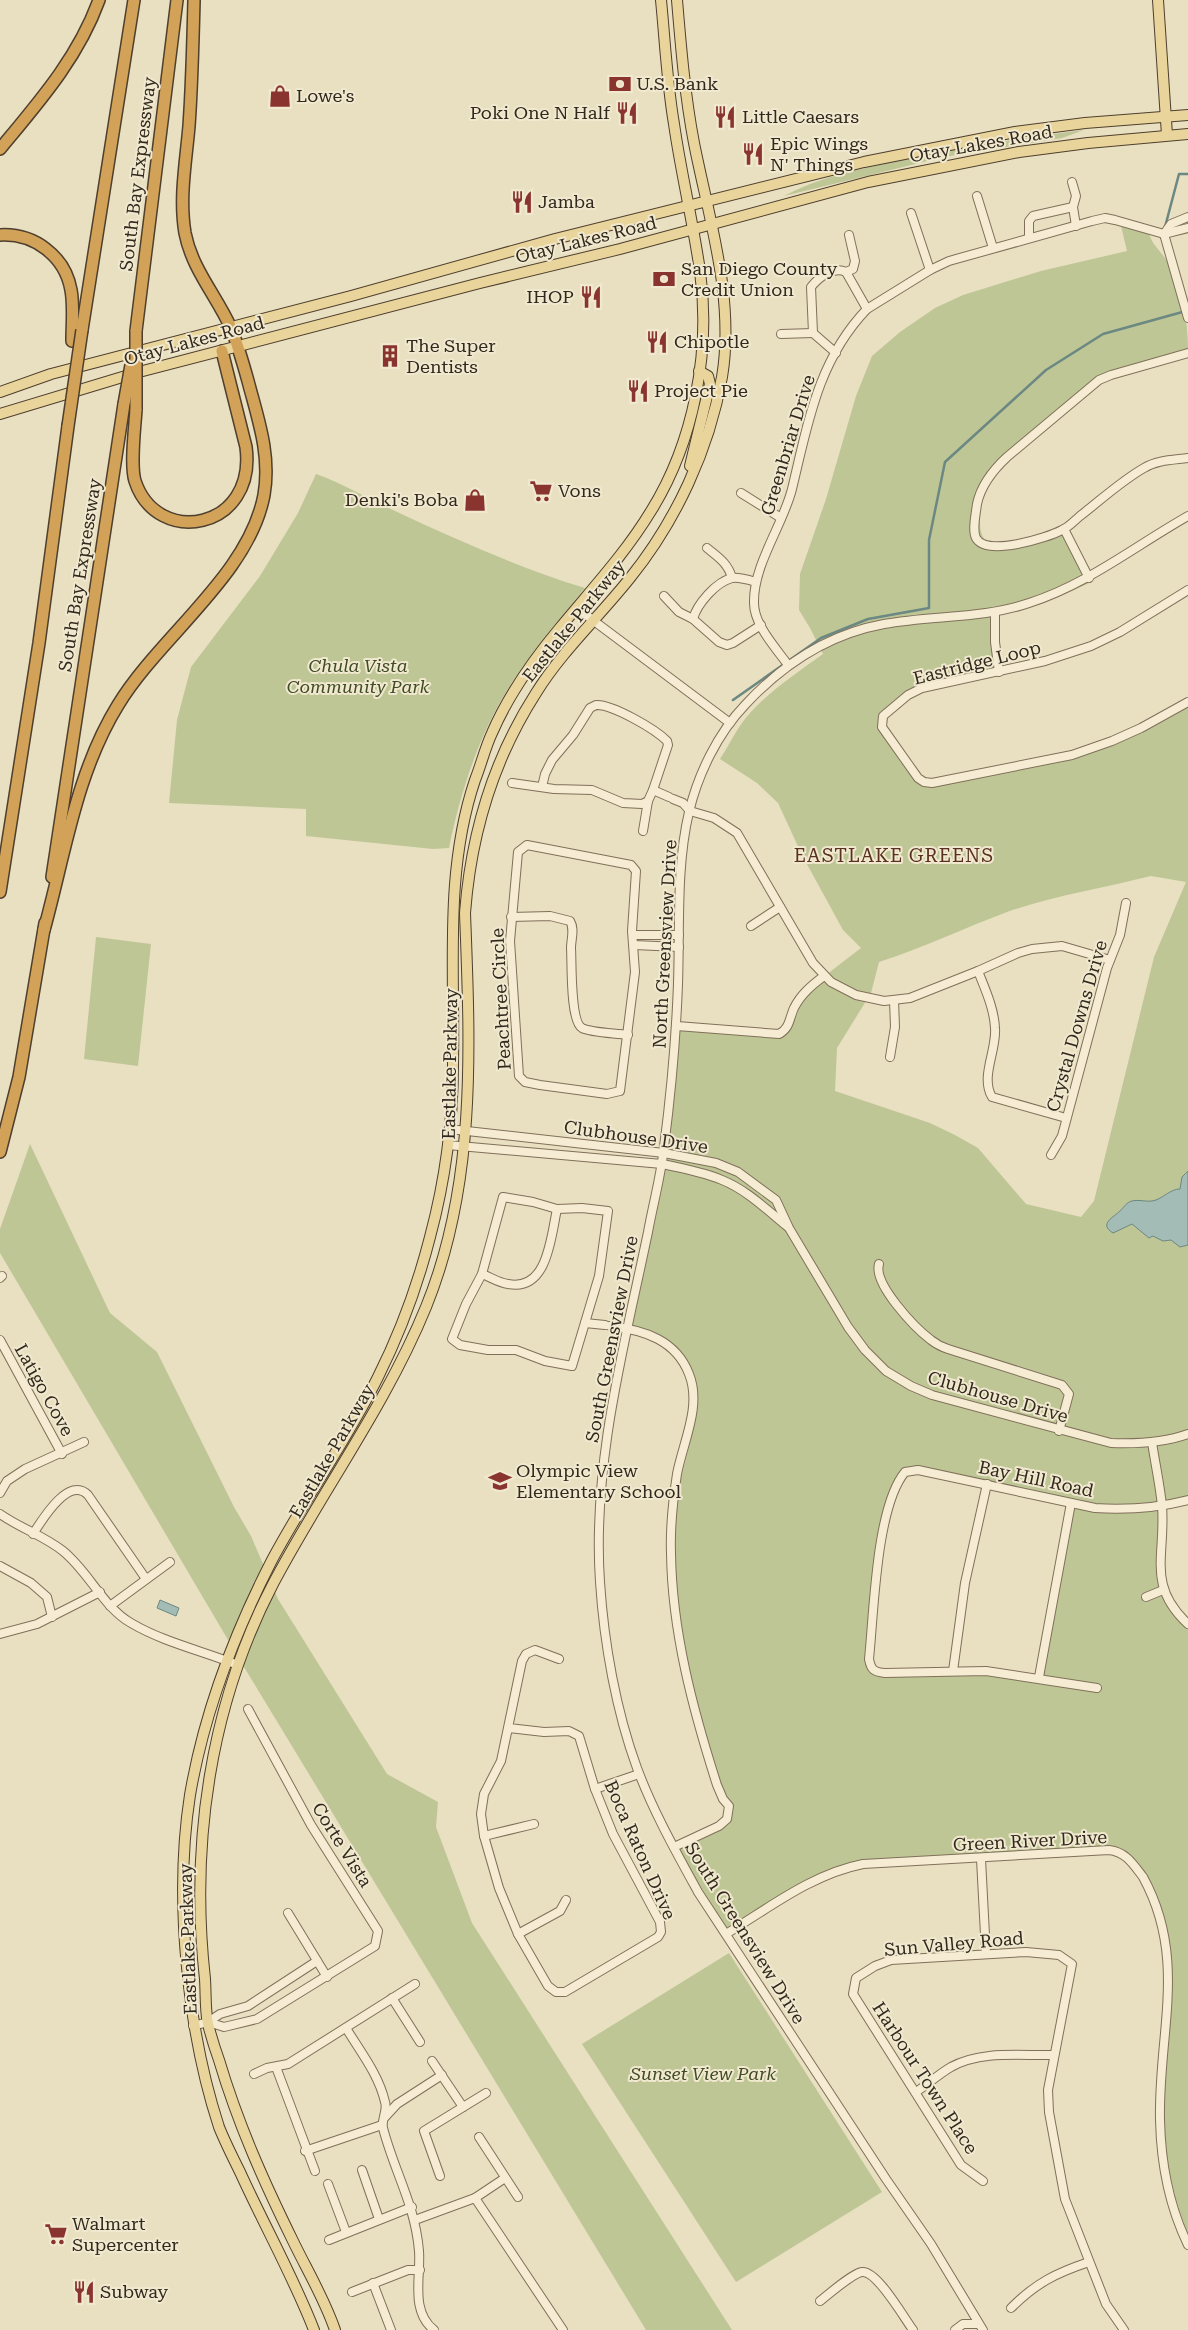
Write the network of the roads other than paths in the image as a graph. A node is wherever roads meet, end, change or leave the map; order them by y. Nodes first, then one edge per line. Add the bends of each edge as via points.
1 (99, 0) edge
2 (134, 0) edge
3 (177, 0) edge
4 (194, 0) edge
5 (661, 0) edge
6 (677, 0) edge
7 (1158, 0) edge
8 (1188, 115) edge
9 (1167, 116) junction
10 (1188, 134) edge
11 (1168, 135) junction
12 (0, 148) edge
13 (1072, 182) dead end
14 (978, 196) dead end
15 (708, 202) junction
16 (688, 206) junction
17 (1073, 207) junction
18 (911, 213) dead end
19 (1188, 217) edge
20 (712, 224) junction
21 (1076, 226) junction
22 (1188, 228) edge
23 (693, 230) junction
24 (1164, 234) junction
25 (0, 235) edge
26 (848, 235) dead end
27 (1029, 238) junction
28 (992, 248) junction
29 (930, 270) junction
30 (846, 272) junction
31 (867, 309) junction
32 (1188, 318) edge
33 (230, 327) junction
34 (136, 331) junction
35 (814, 333) junction
36 (781, 334) dead end
37 (238, 346) junction
38 (222, 351) junction
39 (836, 353) junction
40 (1188, 353) edge
41 (699, 371) junction
42 (0, 392) edge
43 (70, 412) junction
44 (0, 414) edge
45 (1188, 458) edge
46 (688, 482) junction
47 (741, 493) dead end
48 (1188, 516) edge
49 (781, 518) junction
50 (1064, 529) junction
51 (707, 548) dead end
52 (732, 578) junction
53 (1089, 578) junction
54 (756, 582) junction
55 (1188, 590) edge
56 (664, 596) dead end
57 (578, 609) junction
58 (995, 612) junction
59 (693, 618) junction
60 (594, 621) junction
61 (761, 625) junction
62 (788, 665) junction
63 (999, 672) junction
64 (1188, 702) edge
65 (730, 723) junction
66 (512, 783) dead end
67 (542, 787) junction
68 (653, 790) junction
69 (648, 801) junction
70 (690, 811) junction
71 (643, 831) dead end
72 (457, 855) junction
73 (467, 889) junction
74 (0, 892) edge
75 (1126, 903) dead end
76 (780, 908) junction
77 (511, 917) junction
78 (751, 926) dead end
79 (44, 930) junction
80 (633, 935) junction
81 (679, 935) junction
82 (634, 945) junction
83 (679, 947) junction
84 (1110, 960) junction
85 (978, 971) junction
86 (824, 976) junction
87 (894, 1000) junction
88 (677, 1026) junction
89 (628, 1035) junction
90 (890, 1057) dead end
91 (1066, 1118) junction
92 (450, 1129) junction
93 (466, 1132) junction
94 (448, 1145) junction
95 (464, 1147) junction
96 (0, 1152) edge
97 (664, 1152) junction
98 (1051, 1155) dead end
99 (662, 1164) junction
100 (557, 1209) junction
101 (789, 1228) junction
102 (879, 1264) dead end
103 (482, 1274) junction
104 (585, 1323) junction
105 (628, 1328) junction
106 (0, 1340) edge
107 (1059, 1430) junction
108 (1188, 1434) edge
109 (84, 1442) dead end
110 (1152, 1442) junction
111 (62, 1454) junction
112 (987, 1484) junction
113 (314, 1486) junction
114 (0, 1492) edge
115 (326, 1494) junction
116 (1188, 1500) edge
117 (1071, 1503) junction
118 (1162, 1507) junction
119 (0, 1514) edge
120 (33, 1534) junction
121 (170, 1562) dead end
122 (0, 1566) edge
123 (146, 1579) junction
124 (1163, 1590) junction
125 (100, 1592) junction
126 (1146, 1597) dead end
127 (110, 1606) junction
128 (52, 1617) junction
129 (1188, 1624) edge
130 (0, 1634) edge
131 (559, 1659) dead end
132 (226, 1660) junction
133 (238, 1665) junction
134 (953, 1671) junction
135 (1039, 1677) junction
136 (1097, 1688) dead end
137 (248, 1710) dead end
138 (508, 1728) junction
139 (639, 1774) junction
140 (595, 1789) junction
141 (534, 1824) dead end
142 (484, 1836) junction
143 (674, 1847) junction
144 (981, 1859) junction
145 (566, 1900) dead end
146 (288, 1913) dead end
147 (518, 1934) junction
148 (726, 1934) junction
149 (986, 1954) junction
150 (317, 1960) junction
151 (327, 1977) junction
152 (415, 1984) dead end
153 (854, 1984) joint
154 (392, 1998) junction
155 (248, 2006) junction
156 (234, 2010) junction
157 (257, 2019) junction
158 (208, 2022) junction
159 (239, 2024) junction
160 (193, 2026) junction
161 (346, 2028) junction
162 (420, 2042) dead end
163 (1054, 2055) junction
164 (432, 2060) dead end
165 (276, 2067) junction
166 (254, 2074) dead end
167 (442, 2075) junction
168 (916, 2092) junction
169 (486, 2093) dead end
170 (463, 2107) junction
171 (383, 2122) junction
172 (479, 2137) dead end
173 (305, 2151) junction
174 (362, 2170) dead end
175 (315, 2171) dead end
176 (440, 2176) dead end
177 (505, 2178) junction
178 (983, 2181) dead end
179 (328, 2184) dead end
180 (518, 2197) dead end
181 (474, 2198) junction
182 (412, 2207) junction
183 (379, 2219) junction
184 (415, 2220) junction
185 (346, 2232) junction
186 (329, 2240) dead end
187 (1188, 2245) edge
188 (1089, 2262) junction
189 (420, 2270) junction
190 (373, 2283) junction
191 (352, 2292) dead end
192 (820, 2301) dead end
193 (1011, 2308) dead end
194 (978, 2328) edge
195 (430, 2329) edge
196 (314, 2330) edge
197 (335, 2330) edge
198 (391, 2330) edge
199 (563, 2330) edge
200 (912, 2330) edge
201 (955, 2330) edge
202 (1124, 2330) edge

1 - 12 highway via 79,45 61,74
2 - 43 highway, South Bay Expressway, bridge
3 - 34 highway, South Bay Expressway
4 - 33 highway via 184,226 195,264
5 - 16 main road, Eastlake Parkway via 673,118
6 - 15 main road, Eastlake Parkway via 688,104
7 - 9 main road
8 - 9 main road, Otay Lakes Road
9 - 11 main road
9 - 15 main road, Otay Lakes Road via 1015,132 944,144
10 - 11 main road, Otay Lakes Road
11 - 20 main road, Otay Lakes Road via 1088,142 946,165 868,182
13 - 17 street via 1076,196
14 - 28 street
15 - 16 main road, Otay Lakes Road
15 - 20 main road, Eastlake Parkway
16 - 23 main road, Eastlake Parkway
16 - 33 main road, Otay Lakes Road
17 - 21 street
17 - 27 street via 1033,216 1029,220
18 - 29 street
19 - 24 street via 1171,224
20 - 23 main road, Otay Lakes Road
20 - 46 main road, Eastlake Parkway via 722,285 726,344 710,424
21 - 24 street, Greenbriar Drive via 1105,218
21 - 27 street, Greenbriar Drive
22 - 24 street
23 - 37 main road, Otay Lakes Road
23 - 41 main road, Eastlake Parkway via 701,275 703,320
24 - 32 street
25 - 43 highway, bridge via 33,241 51,253 61,264 72,291
26 - 30 street via 855,261 853,269
27 - 28 street, Greenbriar Drive
28 - 29 street, Greenbriar Drive
29 - 31 street, Greenbriar Drive
30 - 31 street
30 - 35 street via 837,269 811,287
31 - 39 street, Greenbriar Drive via 850,327
33 - 37 highway
33 - 42 main road, Otay Lakes Road via 51,374
34 - 38 highway, bridge via 134,474 145,500 161,514 180,521 202,521 221,514 232,505 245,481 246,447
34 - 79 highway, South Bay Expressway, bridge
35 - 36 street
35 - 39 street
37 - 38 main road, Otay Lakes Road
37 - 79 highway via 265,448 265,482 259,514 235,563 137,677 102,732 79,792
38 - 44 main road, Otay Lakes Road via 103,382
39 - 49 street, Greenbriar Drive via 818,389 792,489
40 - 50 street via 1099,380 997,466 982,489 975,533 977,539 987,545 1032,542
41 - 46 main road via 708,376 710,384
41 - 57 main road, Eastlake Parkway via 685,438 670,477 626,550
43 - 74 highway, South Bay Expressway, bridge via 39,643
45 - 50 street via 1161,461 1146,467
46 - 60 main road, Eastlake Parkway via 657,541
47 - 49 street
48 - 53 street, North Greensview Drive
49 - 54 street, Greenbriar Drive
50 - 53 street
51 - 52 street via 723,560
52 - 54 street
52 - 59 street via 706,598 695,610
53 - 58 street, North Greensview Drive via 1066,590
54 - 61 street, Greenbriar Drive via 754,605
55 - 63 street, Eastridge Loop via 1091,646
56 - 59 street via 679,612
57 - 60 street
57 - 72 main road, Eastlake Parkway via 530,668 492,733 472,790
58 - 62 street, North Greensview Drive via 883,624 833,640
58 - 63 street
59 - 61 street via 710,636 727,644
60 - 65 street
60 - 73 main road, Eastlake Parkway via 560,659 535,694 513,735 480,816
61 - 62 street, Greenbriar Drive
62 - 65 street, North Greensview Drive
63 - 64 street, Eastridge Loop via 922,688 882,716 882,727 918,778 932,782 1072,755 1141,728
65 - 70 street, North Greensview Drive via 715,746
66 - 67 street
67 - 68 street via 552,760 590,708 601,704 642,724 667,741
67 - 69 street via 592,790 623,803 642,804
68 - 69 street
68 - 70 street via 684,803
69 - 71 street
70 - 76 street via 714,818 737,833
70 - 81 street, North Greensview Drive via 682,855
72 - 73 main road via 461,861 461,882
72 - 92 main road, Eastlake Parkway via 452,933 454,1069
73 - 93 main road, Eastlake Parkway via 469,1077
75 - 84 street, Crystal Downs Drive via 1120,935
76 - 78 street
76 - 86 street
77 - 80 street, Peachtree Circle via 518,852 527,845 631,865 636,871
77 - 89 street via 550,916 570,921 573,926 576,1022 587,1030
77 - 89 street, Peachtree Circle via 519,1076 525,1082 540,1085 607,1094 620,1091
79 - 96 highway, South Bay Expressway via 19,1077
80 - 81 street
80 - 82 street
81 - 83 street, North Greensview Drive
82 - 83 street
82 - 89 street via 635,972
83 - 88 street, North Greensview Drive
84 - 85 street via 1070,948 1048,947 1018,953
84 - 91 street, Crystal Downs Drive
85 - 87 street via 917,996
85 - 91 street via 995,1025 987,1084 992,1097
86 - 87 street via 856,995 874,1000
86 - 88 street via 808,987 795,1007 788,1027 779,1034
87 - 90 street via 895,1027
88 - 97 street, North Greensview Drive
91 - 98 street, Crystal Downs Drive via 1062,1136
92 - 93 street, Clubhouse Drive
92 - 94 main road, Eastlake Parkway
93 - 95 main road, Eastlake Parkway
93 - 97 street, Clubhouse Drive
94 - 95 street, Clubhouse Drive
94 - 113 main road, Eastlake Parkway via 430,1240 403,1318 377,1378
95 - 99 street, Clubhouse Drive
95 - 115 main road, Eastlake Parkway via 455,1204 427,1304 386,1390
97 - 99 street, South Greensview Drive
97 - 101 street, Clubhouse Drive via 716,1163 738,1172 776,1200
99 - 101 street, Clubhouse Drive via 722,1180 745,1192
99 - 105 street, South Greensview Drive
100 - 103 street via 545,1263 532,1280 507,1284
100 - 103 street via 503,1197
100 - 104 street via 608,1211 599,1276
101 - 107 street, Clubhouse Drive via 848,1327 886,1371 932,1395
102 - 107 street via 879,1275 890,1294 904,1314 932,1342 1062,1386 1069,1394
103 - 104 street via 452,1339 460,1345 516,1350 545,1361 572,1366
104 - 105 street
105 - 139 street, South Greensview Drive via 601,1481 600,1580 610,1664
105 - 143 street via 656,1337 680,1357 691,1380 694,1405 673,1502 672,1587 688,1687 717,1785 729,1806 727,1819 719,1826
106 - 111 street, Latigo Cove
107 - 110 street, Clubhouse Drive via 1111,1443
108 - 110 street, Clubhouse Drive
109 - 111 street
110 - 118 street
111 - 114 street via 25,1469 7,1481
112 - 117 street, Bay Hill Road
112 - 134 street via 964,1582
112 - 134 street, Bay Hill Road via 918,1470 905,1472 897,1482 883,1528 869,1659 871,1668 885,1673
113 - 115 main road
113 - 132 main road, Eastlake Parkway via 272,1561
115 - 133 main road, Eastlake Parkway via 272,1585
116 - 118 street, Bay Hill Road
117 - 118 street, Bay Hill Road via 1118,1509
117 - 135 street
118 - 124 street via 1160,1574
119 - 120 street
120 - 123 street via 51,1507 67,1493 81,1490 88,1495
120 - 125 street via 62,1550 84,1570
121 - 123 street
122 - 128 street via 31,1583 47,1597
123 - 127 street
124 - 126 street
124 - 129 street via 1169,1603
125 - 127 street
125 - 128 street
127 - 132 street via 130,1623
128 - 130 street
131 - 138 street via 535,1650 526,1654
132 - 133 street
132 - 160 main road, Eastlake Parkway via 198,1758 185,1845 186,1942
133 - 158 main road, Eastlake Parkway via 225,1701 214,1750 201,1851 201,1942
134 - 135 street
135 - 136 street
137 - 151 street, Corte Vista via 311,1825 378,1931 375,1946
138 - 140 street, Boca Raton Drive via 577,1734
138 - 142 street via 501,1761 484,1794 481,1814
139 - 140 street
139 - 143 street, South Greensview Drive
140 - 147 street, Boca Raton Drive via 613,1834 660,1922 661,1932 655,1939 572,1989 560,1992 548,1986
141 - 142 street
142 - 147 street via 499,1888
143 - 148 street, South Greensview Drive
144 - 148 street, Green River Drive via 874,1862 838,1870 812,1881
144 - 149 street
144 - 187 street, Green River Drive via 1114,1851 1129,1860 1152,1891 1165,1919 1172,1954 1174,1992 1161,2106 1162,2155 1172,2204
145 - 147 street via 560,1911
146 - 150 street
148 - 194 street, South Greensview Drive via 931,2244
149 - 153 street, Sun Valley Road via 892,1960 875,1966 856,1978
149 - 163 street, Sun Valley Road via 1026,1952 1064,1957 1072,1964
150 - 151 street
150 - 155 street, Corte Vista
151 - 157 street, Corte Vista
152 - 154 street
153 - 168 street, Harbour Town Place via 853,1994 861,2008
154 - 161 street
154 - 162 street
155 - 156 street, Corte Vista
155 - 157 street
156 - 158 street, Corte Vista
156 - 159 street
157 - 159 street, Corte Vista
158 - 159 street, Corte Vista via 224,2027
158 - 160 street, Corte Vista
158 - 197 main road, Eastlake Parkway via 229,2094 255,2164
160 - 196 main road, Eastlake Parkway via 220,2130 268,2233 299,2289
161 - 165 street via 288,2064
161 - 171 street via 382,2092 386,2104
163 - 168 street via 993,2056 973,2060 951,2068
163 - 188 street via 1048,2090 1049,2112 1065,2199
164 - 167 street
165 - 166 street
165 - 173 street
167 - 170 street
167 - 171 street via 397,2104
168 - 178 street, Harbour Town Place via 961,2165
169 - 170 street
170 - 176 street via 424,2131
171 - 173 street
171 - 182 street
172 - 177 street
173 - 175 street
174 - 183 street
177 - 180 street
177 - 181 street
179 - 185 street
181 - 184 street
181 - 199 street
182 - 183 street
182 - 184 street
183 - 185 street
184 - 189 street
185 - 186 street
188 - 193 street via 1058,2272
188 - 202 street via 1106,2304
189 - 190 street via 408,2270
189 - 195 street via 418,2300
190 - 191 street
190 - 198 street
192 - 200 street via 859,2273 868,2273 879,2281
194 - 201 street via 963,2324

